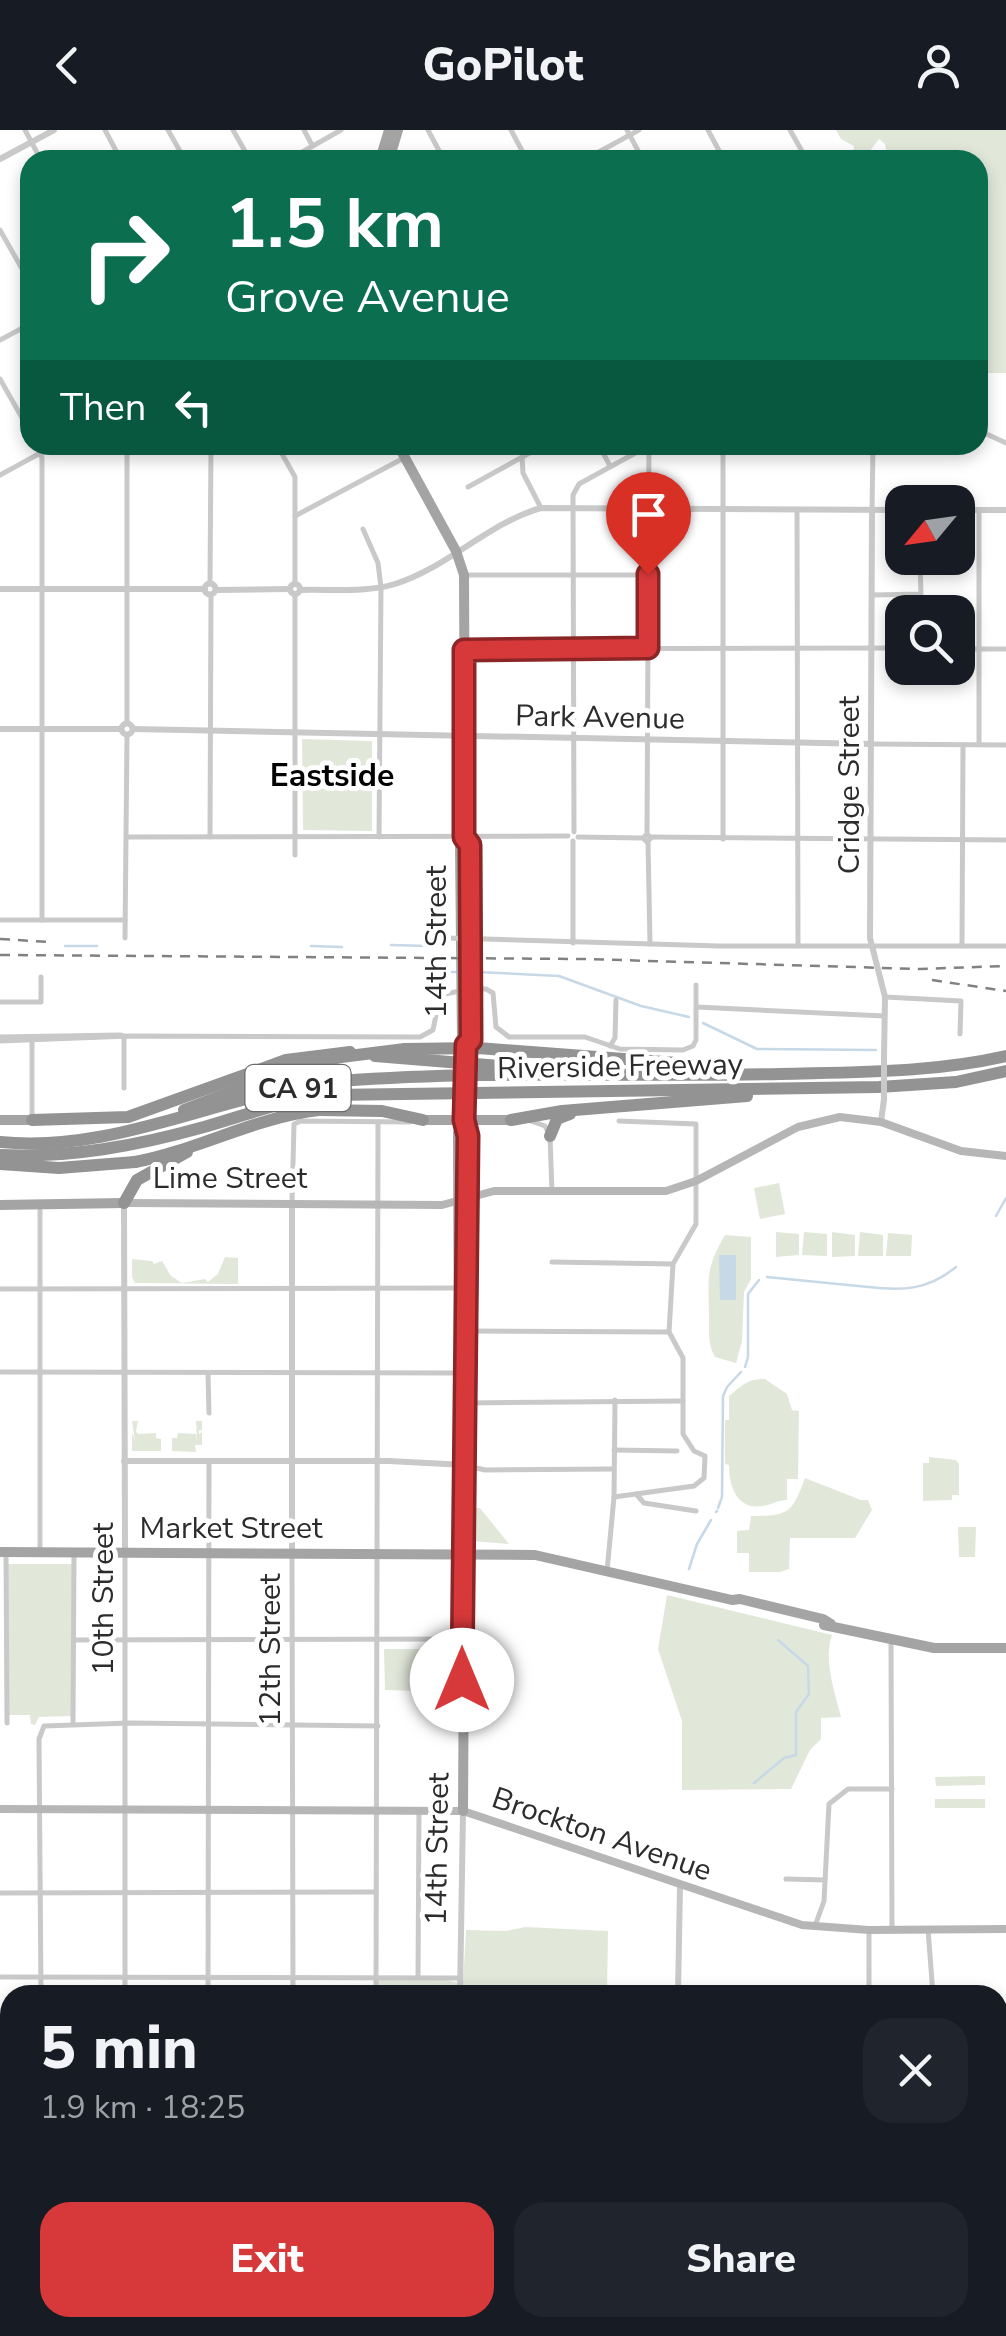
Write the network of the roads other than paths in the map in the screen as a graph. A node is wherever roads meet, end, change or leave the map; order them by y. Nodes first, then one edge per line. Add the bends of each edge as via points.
1 (24, 130) edge
2 (54, 130) edge
3 (304, 130) edge
4 (341, 130) edge
5 (638, 130) edge
6 (628, 132) edge
7 (31, 142) junction
8 (313, 146) junction
9 (36, 150) edge
10 (306, 150) edge
11 (600, 150) edge
12 (0, 160) edge
13 (0, 230) edge
14 (20, 265) edge
15 (0, 379) edge
16 (20, 414) edge
17 (37, 455) edge
18 (42, 455) edge
19 (127, 455) edge
20 (211, 455) edge
21 (283, 455) edge
22 (403, 455) edge
23 (526, 455) edge
24 (604, 455) edge
25 (630, 455) edge
26 (649, 455) edge
27 (723, 455) edge
28 (873, 455) edge
29 (522, 457) junction
30 (404, 458) junction
31 (610, 466) junction
32 (0, 475) edge
33 (468, 487) dead end
34 (541, 508) junction
35 (574, 508) junction
36 (724, 508) junction
37 (648, 509) junction
38 (797, 509) junction
39 (872, 510) junction
40 (885, 510) edge
41 (975, 510) edge
42 (980, 510) junction
43 (1006, 510) edge
44 (295, 516) junction
45 (363, 529) dead end
46 (456, 552) junction
47 (648, 574) junction
48 (573, 575) junction
49 (920, 575) edge
50 (464, 576) junction
51 (382, 587) junction
52 (0, 588) edge
53 (42, 588) junction
54 (126, 589) junction
55 (210, 589) junction
56 (295, 589) junction
57 (873, 595) junction
58 (648, 648) junction
59 (797, 648) junction
60 (872, 648) junction
61 (885, 648) edge
62 (574, 649) junction
63 (723, 649) junction
64 (975, 649) edge
65 (979, 649) junction
66 (1006, 649) edge
67 (464, 650) junction
68 (0, 729) edge
69 (42, 729) junction
70 (127, 729) junction
71 (210, 730) junction
72 (296, 733) junction
73 (380, 735) junction
74 (464, 736) junction
75 (572, 739) junction
76 (648, 742) junction
77 (722, 743) junction
78 (796, 744) junction
79 (871, 744) junction
80 (979, 744) junction
81 (963, 745) junction
82 (1006, 745) edge
83 (127, 837) junction
84 (294, 837) junction
85 (379, 837) junction
86 (464, 837) junction
87 (573, 837) junction
88 (210, 838) junction
89 (647, 838) junction
90 (723, 839) junction
91 (962, 839) junction
92 (797, 840) junction
93 (871, 840) junction
94 (1006, 840) edge
95 (294, 855) dead end
96 (0, 920) edge
97 (42, 920) junction
98 (125, 920) junction
99 (124, 938) dead end
100 (445, 938) dead end
101 (573, 944) junction
102 (650, 944) junction
103 (798, 946) junction
104 (871, 946) junction
105 (962, 946) junction
106 (1006, 946) edge
107 (41, 976) dead end
108 (696, 985) dead end
109 (467, 990) junction
110 (884, 997) junction
111 (616, 1000) dead end
112 (0, 1002) edge
113 (697, 1007) junction
114 (884, 1016) junction
115 (960, 1034) dead end
116 (124, 1036) junction
117 (32, 1037) junction
118 (0, 1039) edge
119 (610, 1046) junction
120 (466, 1051) junction
121 (1006, 1056) edge
122 (1006, 1071) edge
123 (605, 1075) junction
124 (724, 1075) junction
125 (124, 1088) dead end
126 (768, 1089) junction
127 (282, 1103) junction
128 (592, 1108) junction
129 (0, 1120) edge
130 (32, 1120) junction
131 (423, 1120) junction
132 (464, 1120) junction
133 (511, 1120) junction
134 (618, 1121) dead end
135 (378, 1122) junction
136 (882, 1122) junction
137 (146, 1128) junction
138 (550, 1136) junction
139 (0, 1142) edge
140 (0, 1154) edge
141 (1006, 1156) edge
142 (0, 1164) edge
143 (696, 1181) junction
144 (552, 1192) junction
145 (463, 1200) junction
146 (124, 1203) junction
147 (292, 1203) junction
148 (0, 1204) edge
149 (40, 1204) junction
150 (378, 1204) junction
151 (552, 1262) dead end
152 (673, 1264) junction
153 (40, 1288) junction
154 (458, 1288) junction
155 (0, 1289) edge
156 (124, 1289) junction
157 (293, 1290) junction
158 (378, 1290) junction
159 (466, 1316) junction
160 (462, 1331) junction
161 (670, 1332) junction
162 (0, 1372) edge
163 (40, 1372) junction
164 (125, 1373) junction
165 (208, 1373) junction
166 (462, 1373) junction
167 (293, 1374) junction
168 (378, 1374) junction
169 (616, 1400) junction
170 (683, 1401) junction
171 (464, 1403) junction
172 (209, 1413) dead end
173 (614, 1450) junction
174 (677, 1451) dead end
175 (291, 1461) junction
176 (378, 1461) junction
177 (124, 1462) junction
178 (208, 1462) junction
179 (464, 1465) junction
180 (614, 1469) junction
181 (636, 1494) junction
182 (614, 1497) junction
183 (696, 1510) dead end
184 (3, 1552) edge
185 (40, 1553) junction
186 (74, 1553) junction
187 (125, 1553) junction
188 (209, 1553) junction
189 (292, 1554) junction
190 (378, 1554) junction
191 (463, 1554) junction
192 (607, 1571) junction
193 (890, 1638) junction
194 (209, 1639) junction
195 (3, 1640) edge
196 (74, 1640) junction
197 (126, 1640) junction
198 (294, 1640) junction
199 (379, 1640) junction
200 (462, 1640) junction
201 (1006, 1648) edge
202 (126, 1723) junction
203 (208, 1723) junction
204 (7, 1724) dead end
205 (73, 1724) junction
206 (293, 1725) junction
207 (378, 1726) junction
208 (892, 1789) junction
209 (378, 1808) junction
210 (0, 1809) edge
211 (124, 1809) junction
212 (209, 1809) junction
213 (419, 1809) junction
214 (39, 1810) junction
215 (293, 1810) junction
216 (463, 1810) junction
217 (786, 1879) dead end
218 (825, 1880) junction
219 (680, 1885) junction
220 (125, 1891) junction
221 (210, 1891) junction
222 (295, 1891) junction
223 (376, 1892) junction
224 (0, 1893) edge
225 (40, 1894) junction
226 (814, 1928) junction
227 (928, 1928) junction
228 (1006, 1929) edge
229 (869, 1930) junction
230 (892, 1930) junction
231 (41, 1976) junction
232 (124, 1976) junction
233 (0, 1977) edge
234 (376, 1977) junction
235 (418, 1977) junction
236 (208, 1978) junction
237 (293, 1978) junction
238 (459, 1978) junction
239 (41, 1985) edge
240 (124, 1985) edge
241 (208, 1985) edge
242 (293, 1985) edge
243 (376, 1985) edge
244 (459, 1985) edge
245 (678, 1985) edge
246 (869, 1985) edge
247 (932, 1985) edge

1 - 7 street
2 - 7 street
3 - 8 street
4 - 8 street
5 - 6 street
6 - 11 street
7 - 9 street
7 - 12 street
8 - 10 street
13 - 14 street
15 - 16 street
17 - 32 street
18 - 53 street
19 - 54 street
20 - 55 street
21 - 44 street via 294,477
22 - 30 main road, 14th Street
23 - 29 street
24 - 31 street
25 - 31 street
26 - 37 street
27 - 36 street
28 - 39 street, Cridge Street
29 - 33 street
29 - 34 street
30 - 44 street
30 - 46 main road, 14th Street
31 - 35 street via 579,484
34 - 35 street
34 - 46 street
35 - 37 street
35 - 48 street
36 - 37 street
36 - 38 street
36 - 63 street
37 - 47 street
38 - 39 street
38 - 59 street
39 - 40 street
39 - 57 street, Cridge Street
41 - 42 street
42 - 43 street
42 - 65 street
44 - 56 street
45 - 51 street
46 - 50 main road, 14th Street
46 - 51 street
47 - 48 street
47 - 58 street
48 - 50 street
48 - 62 street
49 - 57 street via 921,594
50 - 67 main road, 14th Street
51 - 56 street
51 - 73 street
52 - 53 street
53 - 54 street
53 - 69 street
54 - 55 street
54 - 70 street
55 - 56 street
55 - 71 street
56 - 72 street
57 - 60 street, Cridge Street
58 - 62 street
58 - 63 street
58 - 76 street
59 - 60 street
59 - 63 street
59 - 78 street
60 - 61 street
60 - 79 street, Cridge Street
62 - 67 street
62 - 75 street
63 - 77 street
64 - 65 street
65 - 66 street
65 - 80 street
67 - 74 main road, 14th Street
68 - 69 street, Park Avenue
69 - 70 street, Park Avenue
69 - 97 street
70 - 71 street, Park Avenue
70 - 83 street
71 - 72 street, Park Avenue
71 - 88 street
72 - 73 street, Park Avenue
72 - 84 street
73 - 74 street, Park Avenue
73 - 85 street
74 - 75 street, Park Avenue
74 - 86 main road, 14th Street
75 - 76 street, Park Avenue
75 - 87 street
76 - 77 street, Park Avenue
76 - 89 street
77 - 78 street, Park Avenue
77 - 90 street
78 - 79 street, Park Avenue
78 - 92 street
79 - 81 street, Park Avenue
79 - 93 street, Cridge Street
80 - 81 street, Park Avenue
80 - 82 street, Park Avenue
81 - 91 street
83 - 88 street
83 - 98 street
84 - 85 street
84 - 88 street
84 - 95 street
85 - 86 street
86 - 87 street
86 - 109 main road, 14th Street via 470,845
87 - 89 street
87 - 101 street
89 - 90 street
89 - 102 street
90 - 92 street
91 - 93 street
91 - 94 street
91 - 105 street
92 - 93 street
92 - 103 street
93 - 104 street, Cridge Street
96 - 97 street
97 - 98 street
98 - 99 street
100 - 101 street, bridge
101 - 102 street
102 - 103 street
103 - 104 street
104 - 105 street
104 - 110 street, Cridge Street
105 - 106 street
107 - 112 street via 41,1002
108 - 113 street
109 - 116 street via 440,995 426,1036
109 - 119 street via 493,993 502,1034 585,1038
109 - 120 main road, 14th Street
110 - 114 street, Cridge Street
110 - 115 street via 961,1002
111 - 119 street
113 - 114 street
113 - 119 street via 696,1040 688,1050
114 - 136 street, Cridge Street, bridge
116 - 117 street
116 - 125 street
117 - 118 street
117 - 130 street
120 - 124 highway via 690,1064
120 - 132 main road, 14th Street, bridge
120 - 137 highway, bridge via 405,1049 295,1068
121 - 124 highway, Riverside Freeway / CA 91 via 889,1073
122 - 126 highway, Riverside Freeway / CA 91 via 918,1085
123 - 124 highway, Riverside Freeway / CA 91
123 - 130 highway via 590,1068 503,1068 333,1052 278,1062 128,1117
123 - 137 highway, Riverside Freeway / CA 91 via 340,1081
126 - 127 highway, Riverside Freeway / CA 91 via 347,1094
126 - 128 highway via 742,1097
127 - 140 highway, Riverside Freeway / CA 91 via 121,1148
127 - 146 highway via 137,1180
128 - 133 highway
128 - 138 highway via 560,1117
129 - 130 main road
131 - 132 main road
131 - 135 street
131 - 142 highway, bridge via 382,1110 319,1110 136,1162
132 - 133 main road
132 - 145 main road, 14th Street via 458,1133
133 - 138 street via 541,1123
134 - 143 street via 694,1122
135 - 147 street, 12th Street via 294,1124
135 - 150 street
136 - 141 main road, Lime Street via 961,1151
136 - 143 main road, Lime Street via 840,1117 810,1123
137 - 139 highway, Riverside Freeway / CA 91 via 80,1140
138 - 144 street
143 - 144 main road, Lime Street via 654,1192
143 - 152 street via 694,1230
144 - 145 main road, Lime Street via 494,1190
145 - 150 main road, Lime Street
145 - 154 main road, 14th Street
145 - 159 main road, 14th Street
146 - 147 main road, Lime Street
146 - 149 main road, Lime Street
146 - 156 street, 10th Street
147 - 150 main road, Lime Street
147 - 157 street, 12th Street
148 - 149 main road, Lime Street
149 - 153 street
150 - 158 street
151 - 152 street
152 - 161 street
153 - 155 street
153 - 156 street
153 - 163 street
154 - 158 street
154 - 159 main road
154 - 160 main road, 14th Street
156 - 157 street
156 - 164 street, 10th Street
157 - 158 street
157 - 167 street, 12th Street
158 - 168 street
159 - 160 main road, 14th Street
160 - 161 street
160 - 166 main road, 14th Street
161 - 170 street via 683,1358
162 - 163 street
163 - 164 street
163 - 185 street
164 - 165 street
164 - 177 street, 10th Street
165 - 167 street
165 - 172 street
166 - 168 street
166 - 171 main road, 14th Street
167 - 168 street
167 - 175 street, 12th Street
168 - 176 street
169 - 170 street
169 - 171 street
169 - 173 street
170 - 181 street via 685,1440 705,1456 706,1474 700,1484
171 - 179 main road, 14th Street
173 - 174 street
173 - 180 street
175 - 176 street
175 - 178 street
175 - 189 street, 12th Street
176 - 179 street
176 - 190 street
177 - 178 street
177 - 187 street, 10th Street
178 - 188 street
179 - 180 street
179 - 191 main road, 14th Street
180 - 182 street
181 - 182 street
181 - 183 street via 644,1503
182 - 192 street
184 - 185 main road, Market Street
184 - 195 street
185 - 186 main road, Market Street
186 - 187 main road, Market Street
186 - 196 street
187 - 188 main road, Market Street
187 - 197 street, 10th Street
188 - 189 main road, Market Street
188 - 194 street
189 - 190 main road, Market Street
189 - 198 street, 12th Street
190 - 191 main road, Market Street
190 - 199 street
191 - 192 main road, Market Street via 544,1556
191 - 200 main road, 14th Street
192 - 193 main road, Market Street
193 - 201 main road, Market Street via 934,1648
193 - 208 street
194 - 197 street
194 - 198 street
194 - 203 street
195 - 204 street
196 - 197 street
196 - 205 street
197 - 202 street, 10th Street
198 - 199 street
198 - 206 street, 12th Street
199 - 200 street
199 - 207 street
200 - 216 main road, 14th Street
202 - 203 street
202 - 205 street
202 - 211 street, 10th Street
203 - 206 street
203 - 212 street
205 - 214 street via 44,1726
206 - 207 street
206 - 215 street, 12th Street
207 - 209 street
208 - 218 street via 848,1789 829,1804
208 - 230 street
209 - 213 main road, Brockton Avenue
209 - 215 main road, Brockton Avenue
209 - 223 street
210 - 214 main road, Brockton Avenue
211 - 212 main road, Brockton Avenue
211 - 214 main road, Brockton Avenue
211 - 220 street, 10th Street
212 - 215 main road, Brockton Avenue
212 - 221 street
213 - 216 main road, Brockton Avenue
213 - 235 street
214 - 225 street
215 - 222 street, 12th Street
216 - 219 main road, Brockton Avenue
216 - 238 street, 14th Street
217 - 218 street
218 - 226 street
219 - 226 main road, Brockton Avenue
219 - 245 street
220 - 221 street
220 - 225 street
220 - 232 street, 10th Street
221 - 222 street
221 - 236 street
222 - 223 street
222 - 237 street, 12th Street
223 - 234 street
224 - 225 street
225 - 231 street
226 - 229 main road, Brockton Avenue
227 - 228 main road, Brockton Avenue
227 - 230 main road, Brockton Avenue
227 - 247 street
229 - 230 main road, Brockton Avenue
229 - 246 street
231 - 232 street
231 - 233 street
231 - 239 street
232 - 236 street
232 - 240 street, 10th Street
234 - 235 street
234 - 237 street
234 - 243 street
235 - 238 street
236 - 237 street
236 - 241 street
237 - 242 street, 12th Street
238 - 244 street, 14th Street

